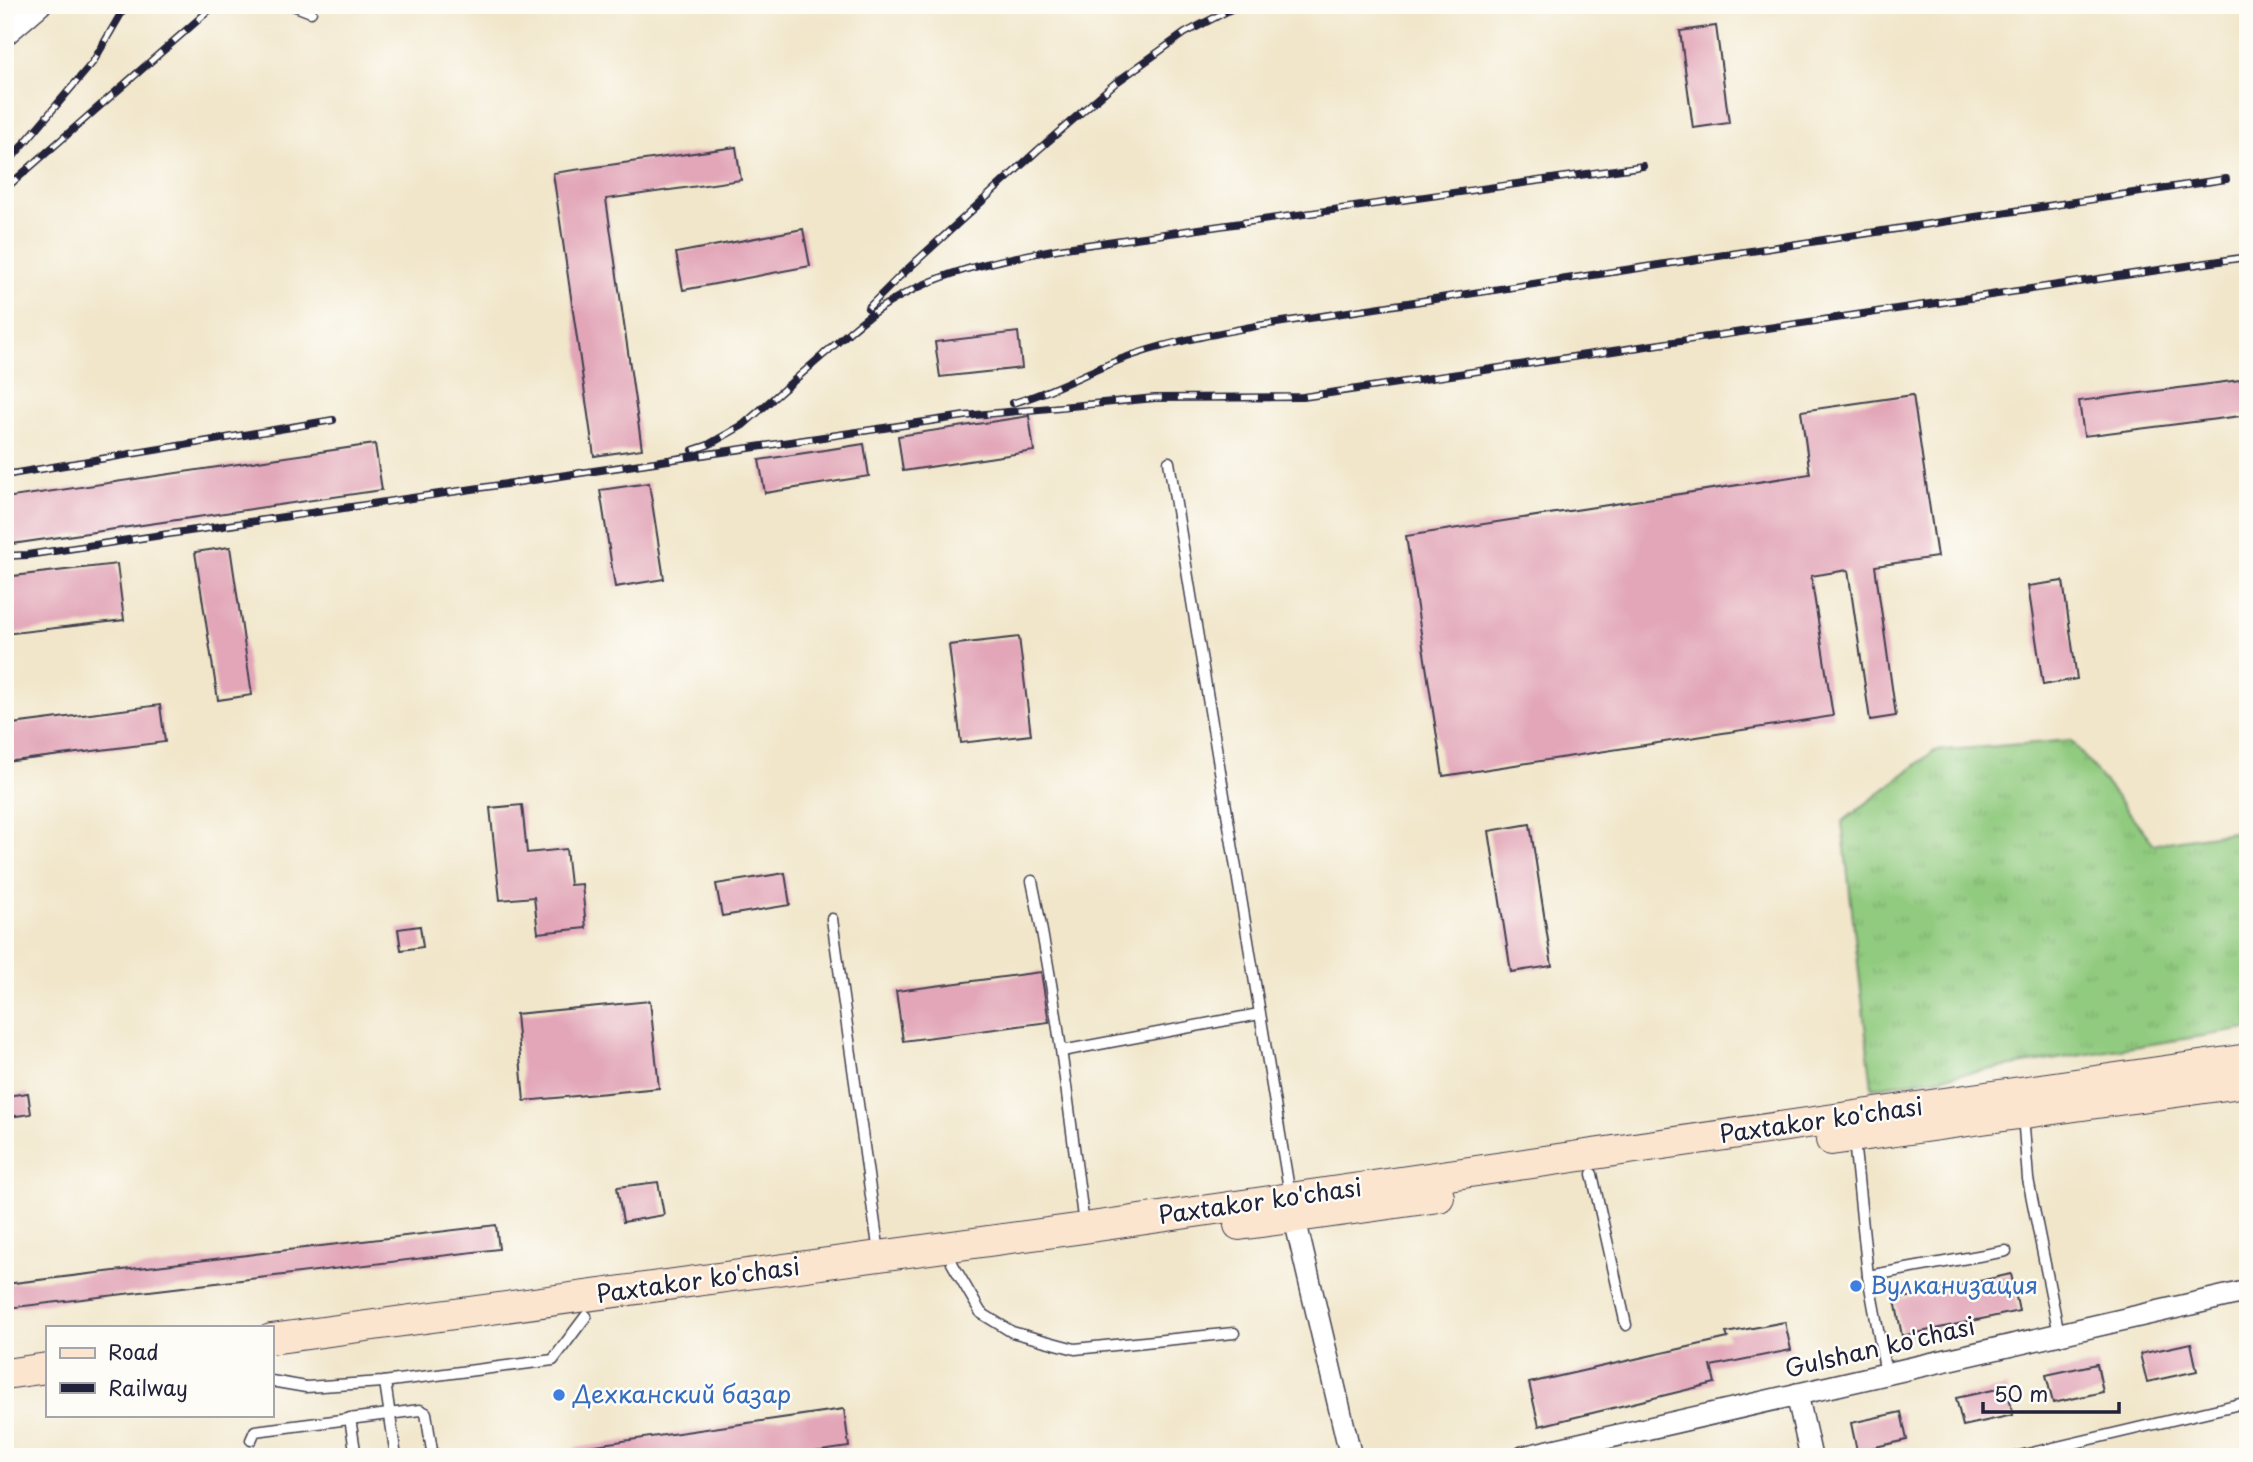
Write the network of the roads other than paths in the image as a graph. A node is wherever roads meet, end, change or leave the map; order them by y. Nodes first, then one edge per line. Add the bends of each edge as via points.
1 (40, 5) edge
2 (293, 5) edge
3 (311, 12) dead end
4 (5, 36) edge
5 (1169, 462) dead end
6 (1032, 881) dead end
7 (832, 919) dead end
8 (1259, 1014) junction
9 (1062, 1051) junction
10 (2248, 1059) edge
11 (2248, 1082) edge
12 (2023, 1115) junction
13 (1854, 1137) junction
14 (1592, 1174) junction
15 (1292, 1208) junction
16 (1084, 1227) junction
17 (2006, 1251) dead end
18 (880, 1255) junction
19 (952, 1263) junction
20 (1868, 1276) junction
21 (2248, 1291) edge
22 (586, 1316) junction
23 (1626, 1325) dead end
24 (1234, 1333) dead end
25 (2059, 1334) junction
26 (273, 1339) edge
27 (273, 1358) edge
28 (46, 1368) edge
29 (5, 1374) edge
30 (1886, 1374) junction
31 (273, 1381) edge
32 (385, 1382) junction
33 (46, 1386) edge
34 (5, 1391) edge
35 (1797, 1394) junction
36 (2244, 1403) dead end
37 (388, 1412) junction
38 (350, 1418) junction
39 (251, 1440) dead end
40 (356, 1457) edge
41 (396, 1457) edge
42 (433, 1457) edge
43 (1351, 1457) edge
44 (1523, 1457) edge
45 (1811, 1457) edge
46 (2015, 1457) edge

1 - 4 street
2 - 3 lane
5 - 8 lane
6 - 9 lane
7 - 18 lane
8 - 9 lane
8 - 15 lane
9 - 16 lane
10 - 15 main road, Paxtakor ko'chasi
11 - 12 main road, Paxtakor ko'chasi
12 - 13 main road, Paxtakor ko'chasi
12 - 25 lane via 2028,1179
13 - 14 main road, Paxtakor ko'chasi
13 - 20 lane
14 - 15 main road, Paxtakor ko'chasi
14 - 23 lane
15 - 16 main road, Paxtakor ko'chasi
15 - 19 main road, Paxtakor ko'chasi
15 - 43 street
16 - 18 main road, Paxtakor ko'chasi
17 - 20 lane
18 - 26 main road, Paxtakor ko'chasi
19 - 22 main road, Paxtakor ko'chasi
19 - 24 lane via 981,1313 1012,1332 1076,1349
20 - 30 lane
21 - 25 street, Gulshan ko'chasi
22 - 27 main road, Paxtakor ko'chasi
22 - 32 lane via 553,1360
25 - 30 street, Gulshan ko'chasi
28 - 29 main road
30 - 35 street, Gulshan ko'chasi
31 - 32 lane via 306,1387
32 - 37 lane
33 - 34 main road
35 - 44 street, Gulshan ko'chasi
35 - 45 street
36 - 46 lane
37 - 38 lane
37 - 41 lane
37 - 42 lane via 426,1413
38 - 39 lane via 255,1431
38 - 40 lane

